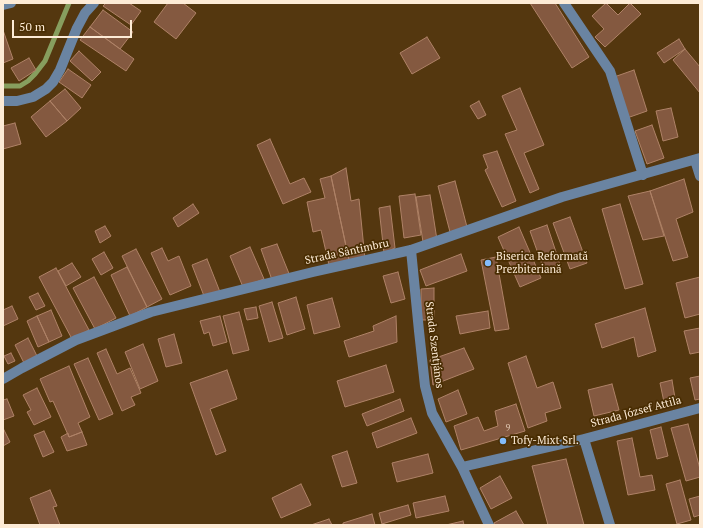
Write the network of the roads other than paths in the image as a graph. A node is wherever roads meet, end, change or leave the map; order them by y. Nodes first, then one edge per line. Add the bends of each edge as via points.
1 (11, 3) edge
2 (94, 3) edge
3 (564, 3) edge
4 (3, 5) edge
5 (3, 101) edge
6 (698, 159) edge
7 (643, 175) junction
8 (700, 176) edge
9 (412, 250) junction
10 (3, 379) edge
11 (700, 408) edge
12 (584, 439) junction
13 (462, 467) junction
14 (489, 525) edge
15 (610, 525) edge

1 - 4 street
2 - 5 street via 77,28 53,82 33,97
3 - 7 street via 610,71
6 - 7 street, Strada Sântimbru
6 - 8 street
7 - 9 street, Strada Sântimbru via 562,197
9 - 10 street, Strada Sântimbru via 151,312 76,340
9 - 13 street, Strada Szentjános via 425,386 432,413
11 - 12 street, Strada József Attila
12 - 13 street, Strada József Attila
12 - 15 street
13 - 14 street, Strada Szentjános

